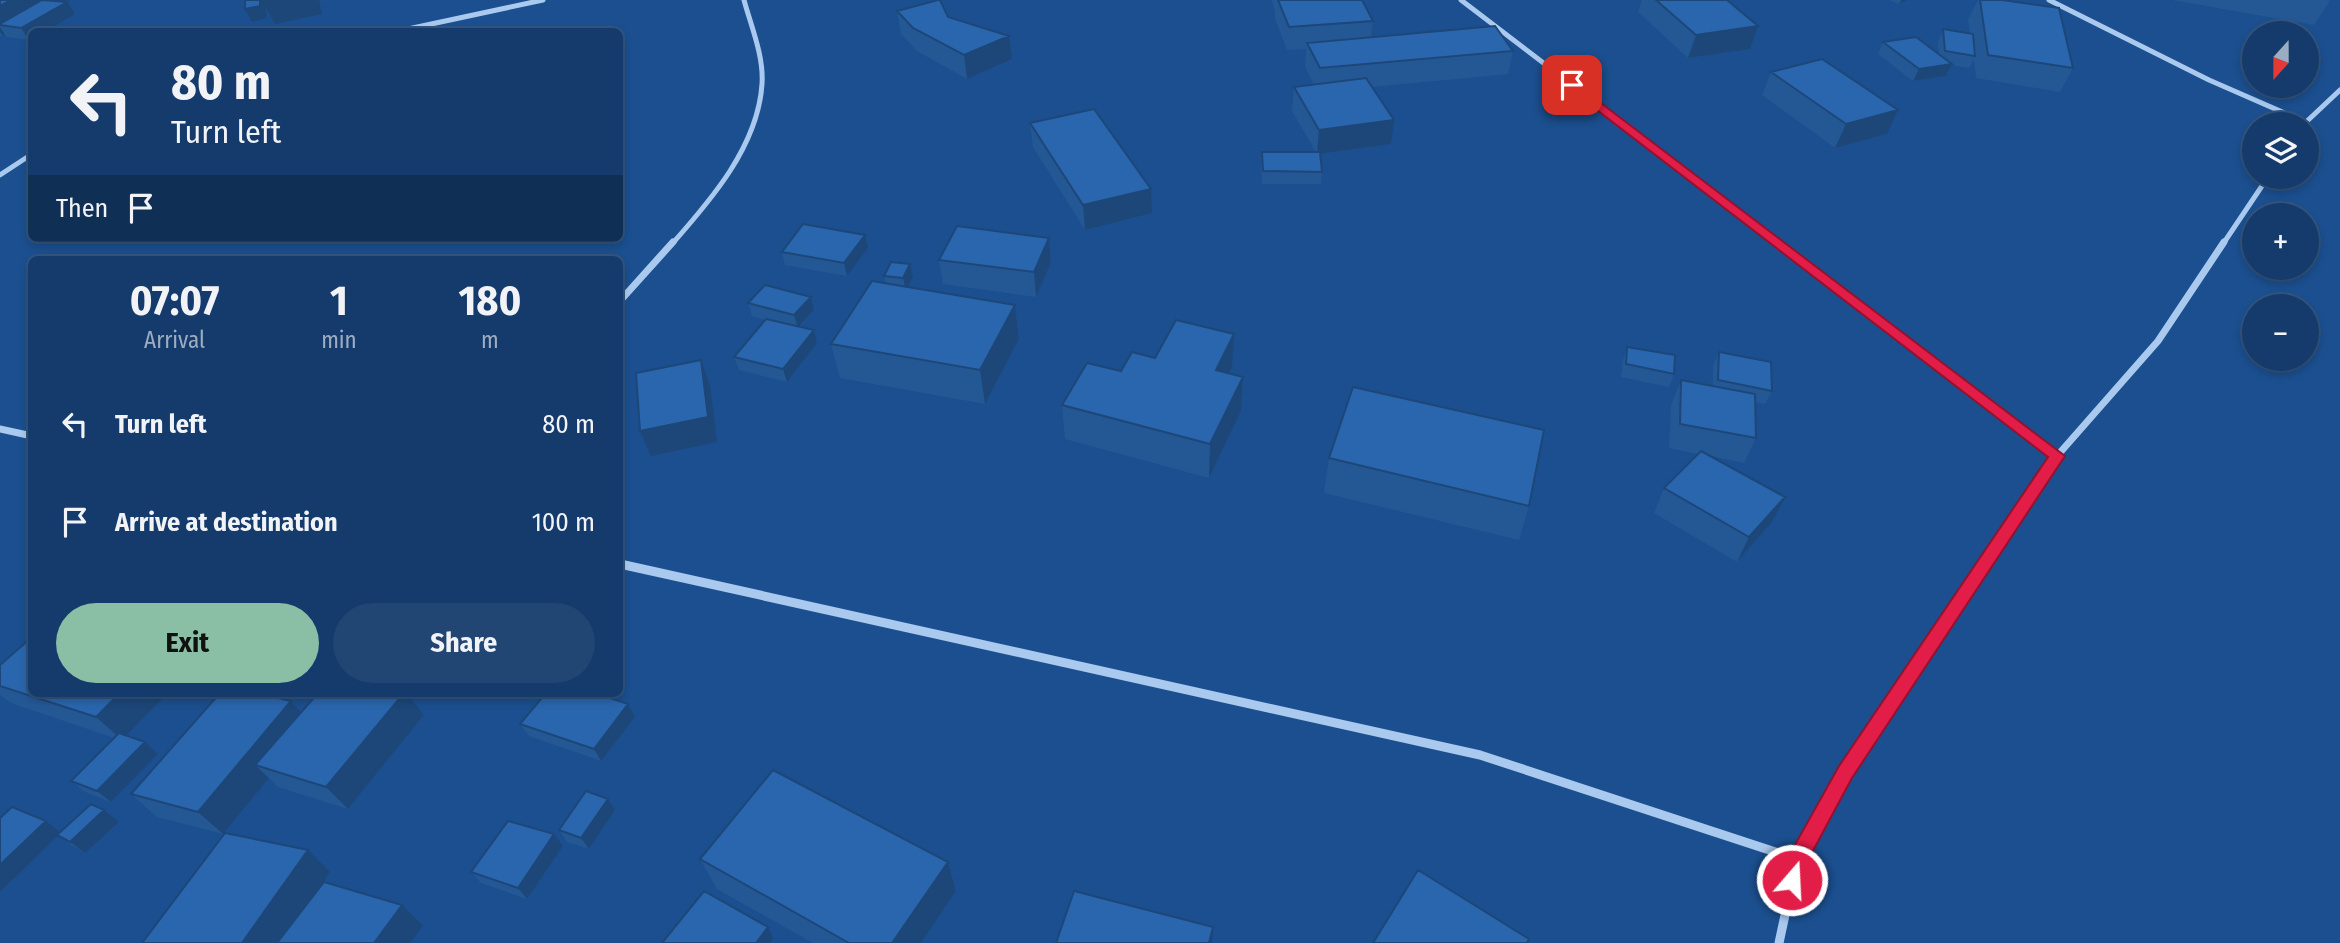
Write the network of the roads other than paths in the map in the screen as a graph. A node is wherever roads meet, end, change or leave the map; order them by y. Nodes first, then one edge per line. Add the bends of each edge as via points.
1 (543, 0) edge
2 (744, 0) edge
3 (1461, 0) edge
4 (2049, 0) edge
5 (413, 28) edge
6 (2340, 90) edge
7 (2280, 112) edge
8 (2317, 112) edge
9 (28, 157) edge
10 (0, 175) edge
11 (2260, 189) edge
12 (623, 298) edge
13 (0, 429) edge
14 (28, 435) edge
15 (2057, 456) junction
16 (623, 565) edge
17 (1797, 859) junction
18 (1779, 943) edge

1 - 5 street
2 - 12 street via 762,82 756,118 744,148 713,194
3 - 15 street
4 - 7 street
6 - 8 street
9 - 10 street
11 - 15 street via 2158,341
13 - 14 street
15 - 17 street via 1845,772
16 - 17 street via 1480,755
17 - 18 street

